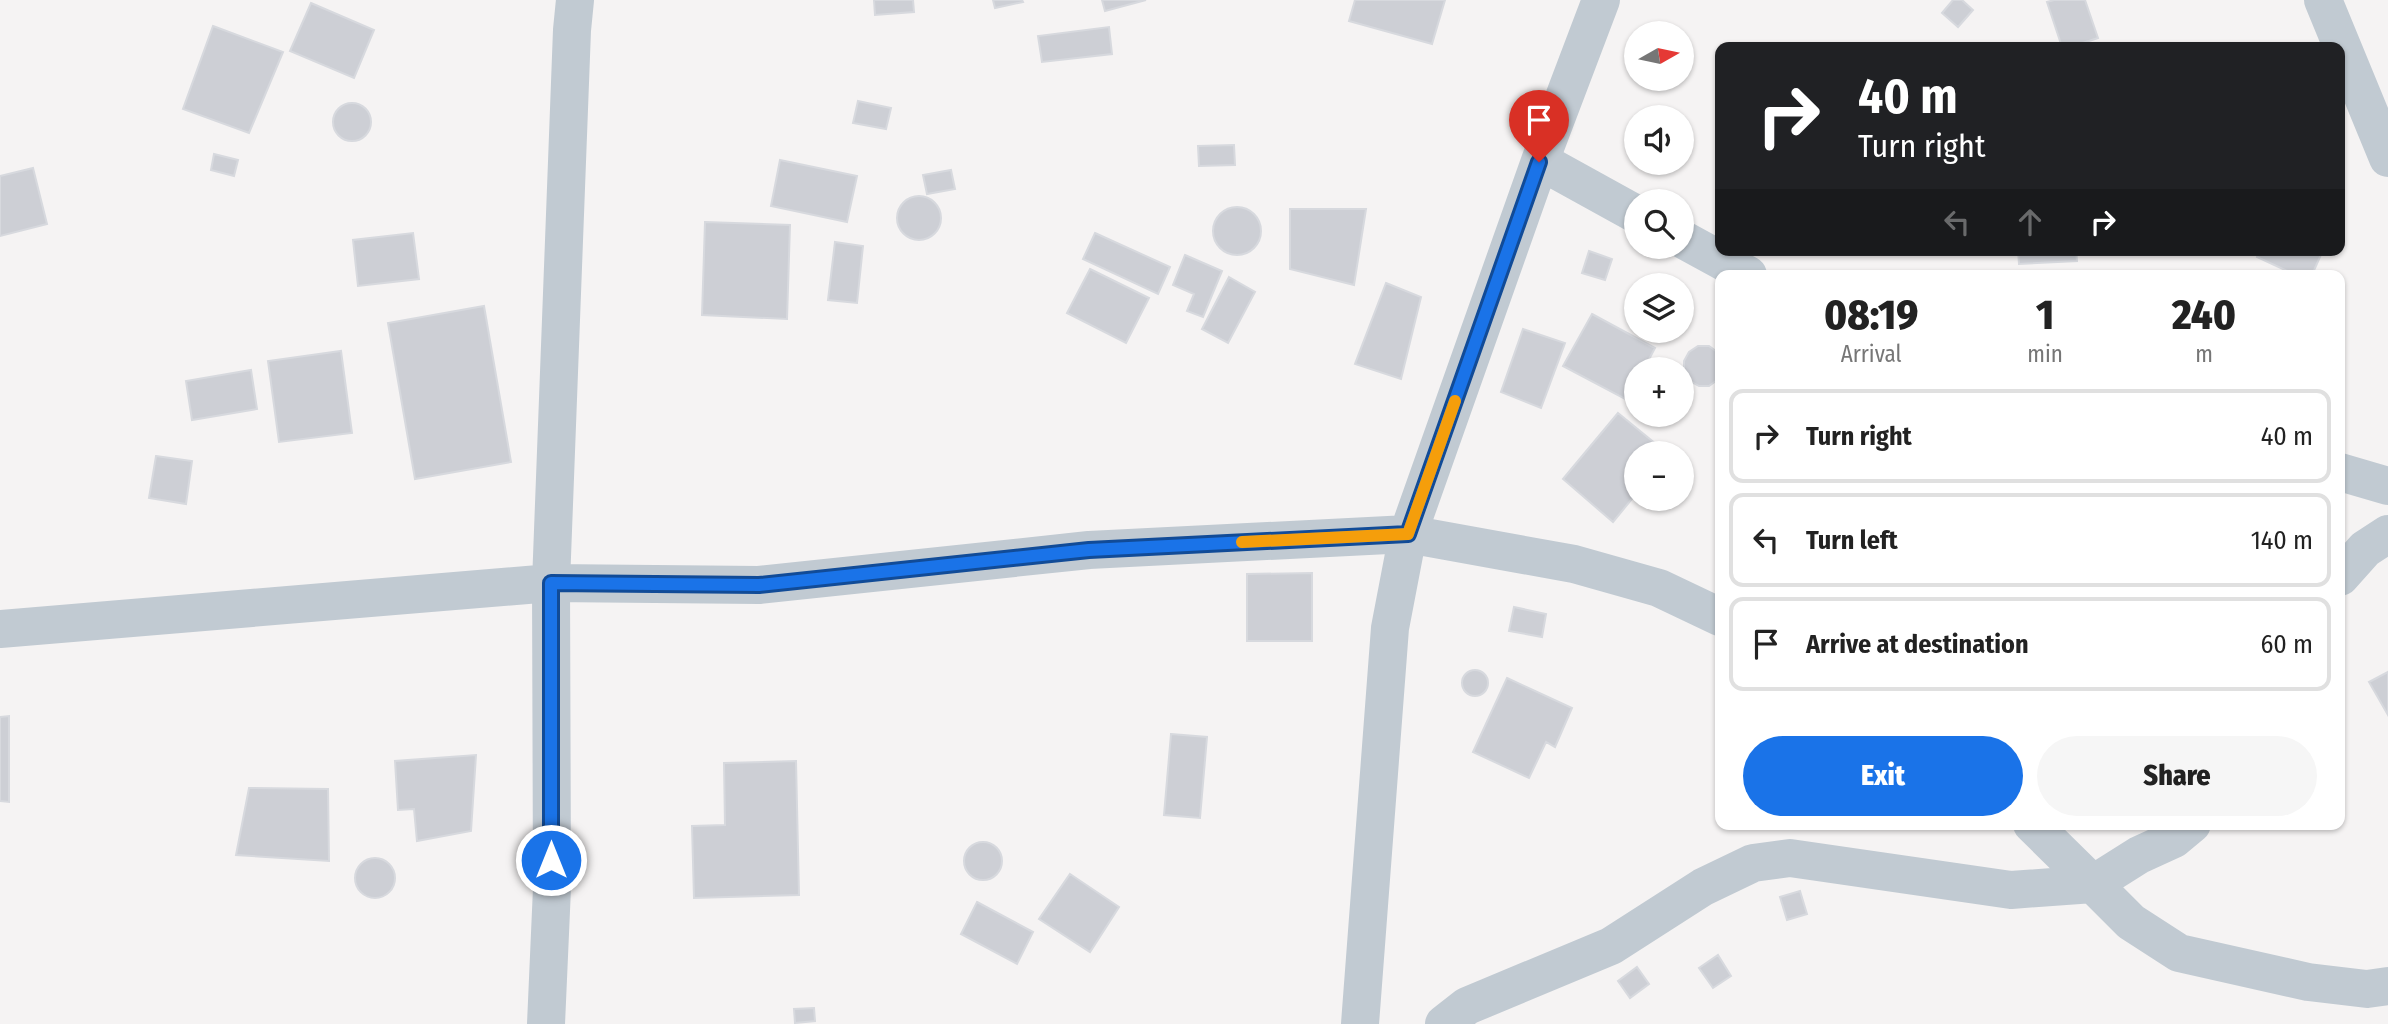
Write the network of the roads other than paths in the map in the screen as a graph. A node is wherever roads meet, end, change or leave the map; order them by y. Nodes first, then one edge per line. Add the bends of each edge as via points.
1 (575, 0) edge
2 (1601, 0) edge
3 (2323, 0) edge
4 (2340, 42) edge
5 (2345, 53) edge
6 (2388, 158) edge
7 (1539, 162) junction
8 (1624, 208) edge
9 (1694, 246) edge
10 (1739, 270) edge
11 (2345, 473) edge
12 (2388, 486) edge
13 (1408, 534) junction
14 (2388, 534) edge
15 (2345, 571) edge
16 (551, 583) junction
17 (1715, 615) edge
18 (0, 629) edge
19 (2038, 830) edge
20 (2185, 830) edge
21 (2093, 884) junction
22 (2388, 986) edge
23 (547, 1024) edge
24 (1360, 1024) edge
25 (1444, 1024) edge

1 - 16 street
2 - 7 street
3 - 4 street
5 - 6 street
7 - 8 street
7 - 13 street
9 - 10 street
11 - 12 street
13 - 16 street via 1089,550 759,585
13 - 17 street via 1574,565 1659,588
13 - 24 street via 1390,628
14 - 15 street via 2365,549
16 - 18 street
16 - 23 street
19 - 21 street
20 - 21 street
21 - 22 street via 2131,922 2179,953 2308,982 2367,989
21 - 25 street via 2011,890 1790,858 1753,863 1703,887 1611,946 1467,1006

